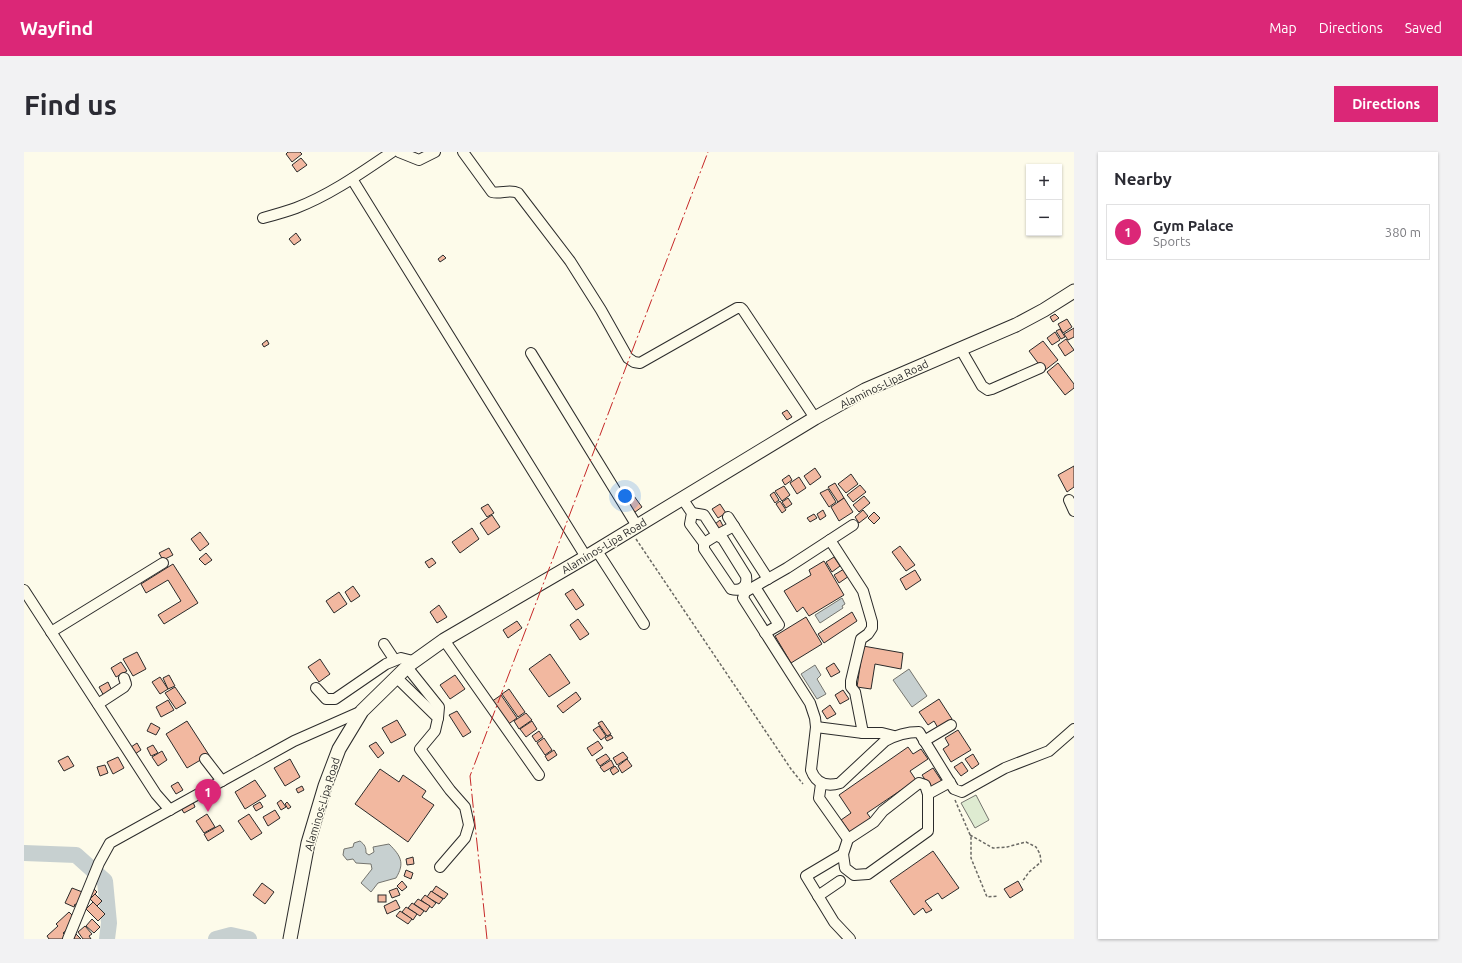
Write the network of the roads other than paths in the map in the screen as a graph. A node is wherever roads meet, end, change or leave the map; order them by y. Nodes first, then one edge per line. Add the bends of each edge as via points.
1 (392, 152) edge
2 (399, 152) edge
3 (435, 152) edge
4 (463, 152) edge
5 (352, 179) junction
6 (263, 218) dead end
7 (1074, 291) edge
8 (960, 348) junction
9 (531, 353) dead end
10 (1040, 368) dead end
11 (815, 418) junction
12 (682, 498) junction
13 (1069, 500) dead end
14 (1074, 511) edge
15 (692, 513) junction
16 (728, 517) dead end
17 (853, 525) dead end
18 (734, 526) junction
19 (634, 528) junction
20 (718, 535) junction
21 (830, 540) junction
22 (704, 543) junction
23 (591, 554) junction
24 (164, 563) dead end
25 (768, 579) junction
26 (755, 587) junction
27 (24, 590) edge
28 (744, 590) junction
29 (644, 624) dead end
30 (51, 632) junction
31 (765, 633) junction
32 (444, 640) junction
33 (384, 644) dead end
34 (394, 660) junction
35 (410, 664) junction
36 (396, 677) junction
37 (124, 678) dead end
38 (316, 688) dead end
39 (98, 704) junction
40 (362, 711) junction
41 (438, 718) junction
42 (951, 725) dead end
43 (816, 727) junction
44 (1074, 729) edge
45 (863, 733) junction
46 (894, 736) junction
47 (924, 742) junction
48 (205, 759) dead end
49 (539, 774) dead end
50 (222, 781) junction
51 (950, 782) junction
52 (821, 784) junction
53 (928, 794) junction
54 (170, 810) junction
55 (848, 839) junction
56 (843, 854) junction
57 (440, 867) dead end
58 (840, 881) dead end
59 (818, 896) junction
60 (68, 939) edge
61 (290, 939) edge
62 (850, 939) edge

1 - 5 street
2 - 3 street via 419,160
4 - 11 street via 492,192 518,193 570,262 628,358 640,363 741,308
5 - 6 street via 296,208
5 - 23 street
7 - 8 main road, Alaminos-Lipa Road via 1016,325
8 - 10 street via 982,386 988,390
8 - 11 main road, Alaminos-Lipa Road via 866,390
9 - 19 street
11 - 12 main road, Alaminos-Lipa Road
12 - 15 street
12 - 19 main road, Alaminos-Lipa Road
13 - 14 street
15 - 20 street via 704,515
15 - 22 street via 690,524
16 - 18 street
17 - 21 street
18 - 20 street
18 - 25 street
19 - 23 main road, Alaminos-Lipa Road
20 - 22 street
20 - 28 street via 746,576
21 - 25 street
21 - 45 street via 863,591 872,622 872,628 861,640 851,681
22 - 28 street via 704,549 731,589
23 - 29 street
23 - 32 main road, Alaminos-Lipa Road
24 - 30 street
25 - 26 street
26 - 28 street
26 - 31 street via 779,625
27 - 30 street
28 - 31 street via 743,598
30 - 39 street
31 - 43 street via 810,703
32 - 35 main road, Alaminos-Lipa Road
32 - 49 street
33 - 34 street
34 - 35 street via 401,658
34 - 38 street via 335,699 326,699
35 - 36 main road, Alaminos-Lipa Road
35 - 41 street via 439,707
36 - 40 main road, Alaminos-Lipa Road
36 - 41 street
37 - 39 street via 124,687
39 - 54 street via 156,794
40 - 50 street via 294,741
40 - 61 main road, Alaminos-Lipa Road via 339,749 325,786 308,843
41 - 57 street via 435,731 420,749 465,807 469,825 465,838
42 - 47 street
43 - 45 street
43 - 52 street via 811,770
44 - 51 street via 1049,751 1005,768 962,792 954,789
45 - 46 street
46 - 47 street via 918,732
46 - 52 street via 885,741 840,783
47 - 51 street
48 - 50 street
50 - 54 street
51 - 53 street
52 - 55 street via 819,798
53 - 55 street via 925,786 919,783 883,811 874,822
53 - 56 street via 928,831 868,874 854,875 845,868
54 - 60 street via 110,843 99,863
55 - 56 street
56 - 59 street via 806,876
58 - 59 street
59 - 62 street via 834,922

